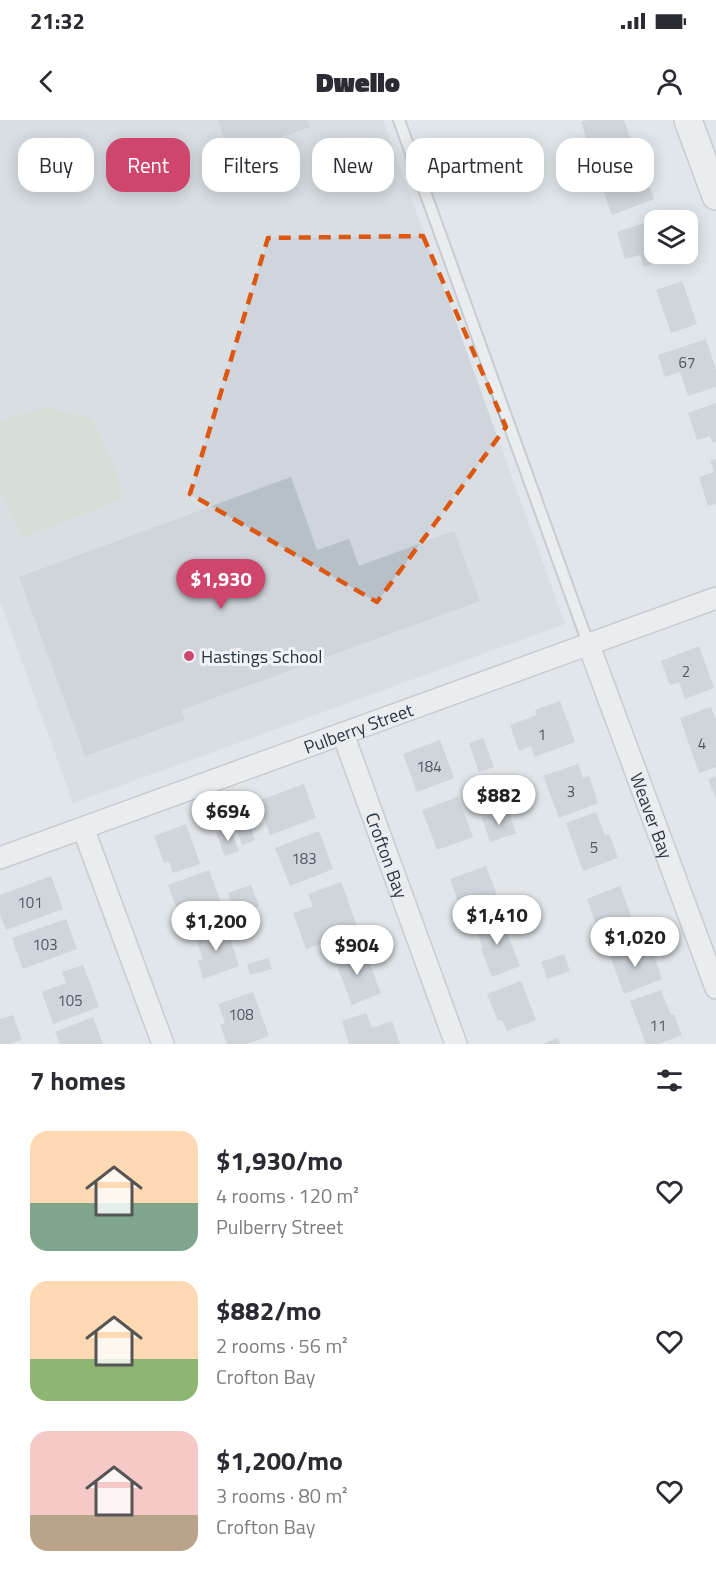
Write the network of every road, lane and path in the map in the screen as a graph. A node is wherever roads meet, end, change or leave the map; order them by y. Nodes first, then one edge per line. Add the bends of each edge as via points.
1 (399, 120) edge
2 (688, 120) edge
3 (716, 196) edge
4 (716, 598) edge
5 (588, 643) junction
6 (343, 734) junction
7 (83, 828) junction
8 (0, 858) edge
9 (716, 988) edge
10 (163, 1044) edge
11 (456, 1044) edge

1 - 5 lane
2 - 3 street
4 - 5 street, Pulberry Street
5 - 6 street, Pulberry Street
5 - 9 street, Weaver Bay
6 - 7 street, Pulberry Street
6 - 11 street, Crofton Bay
7 - 8 street, Pulberry Street
7 - 10 street

